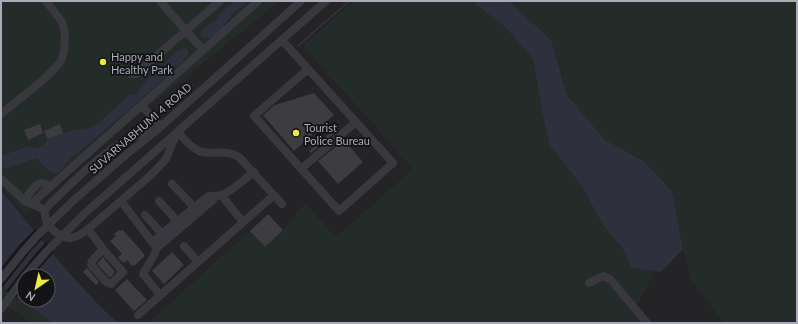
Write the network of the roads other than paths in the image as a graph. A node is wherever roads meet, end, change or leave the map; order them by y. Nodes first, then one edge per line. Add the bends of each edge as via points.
1 (46, 1) edge
2 (160, 1) edge
3 (220, 1) edge
4 (258, 1) edge
5 (301, 1) edge
6 (326, 1) edge
7 (187, 31) junction
8 (282, 40) junction
9 (204, 50) junction
10 (308, 69) junction
11 (131, 74) dead end
12 (141, 105) junction
13 (1, 114) edge
14 (356, 122) junction
15 (161, 126) junction
16 (178, 132) junction
17 (301, 169) junction
18 (254, 172) junction
19 (1, 179) edge
20 (172, 184) dead end
21 (218, 195) junction
22 (274, 195) junction
23 (121, 201) junction
24 (28, 202) junction
25 (159, 202) dead end
26 (282, 204) dead end
27 (194, 207) junction
28 (45, 210) junction
29 (145, 215) dead end
30 (243, 222) junction
31 (180, 223) junction
32 (88, 229) junction
33 (164, 236) junction
34 (154, 245) junction
35 (184, 246) dead end
36 (103, 250) dead end
37 (198, 262) junction
38 (32, 268) edge
39 (1, 279) edge
40 (589, 283) dead end
41 (16, 289) edge
42 (160, 295) junction
43 (1, 309) edge
44 (138, 315) dead end
45 (647, 323) edge

1 - 13 street via 62,22 65,34 62,59 42,81
2 - 7 street
3 - 7 street
4 - 9 street
5 - 15 street, SUVARNABHUMI 4 ROAD
6 - 8 street
7 - 9 street
7 - 11 street via 136,74
8 - 10 street
8 - 16 street
9 - 12 street
10 - 14 street
10 - 17 street via 254,116
12 - 15 street
12 - 24 street via 50,186
14 - 17 street
14 - 17 street via 393,163 339,211
15 - 28 street via 135,136 101,157
15 - 39 street, SUVARNABHUMI 4 ROAD via 75,199 22,253
16 - 18 street via 200,152 234,154
16 - 23 street via 166,159
16 - 38 street via 84,214
18 - 21 street via 230,191
18 - 22 street
19 - 24 street
20 - 27 street
21 - 27 street via 208,196
21 - 30 street
21 - 31 street
22 - 26 street
22 - 30 street
23 - 32 street
23 - 34 street
24 - 28 street
25 - 31 street
27 - 31 street
28 - 32 street via 47,221 57,234 72,238
29 - 33 street
30 - 37 street
31 - 33 street
32 - 36 street
33 - 34 street
34 - 42 street via 153,257 143,274
35 - 37 street
37 - 42 street
40 - 45 street via 603,276 610,279
41 - 43 street
42 - 44 street

